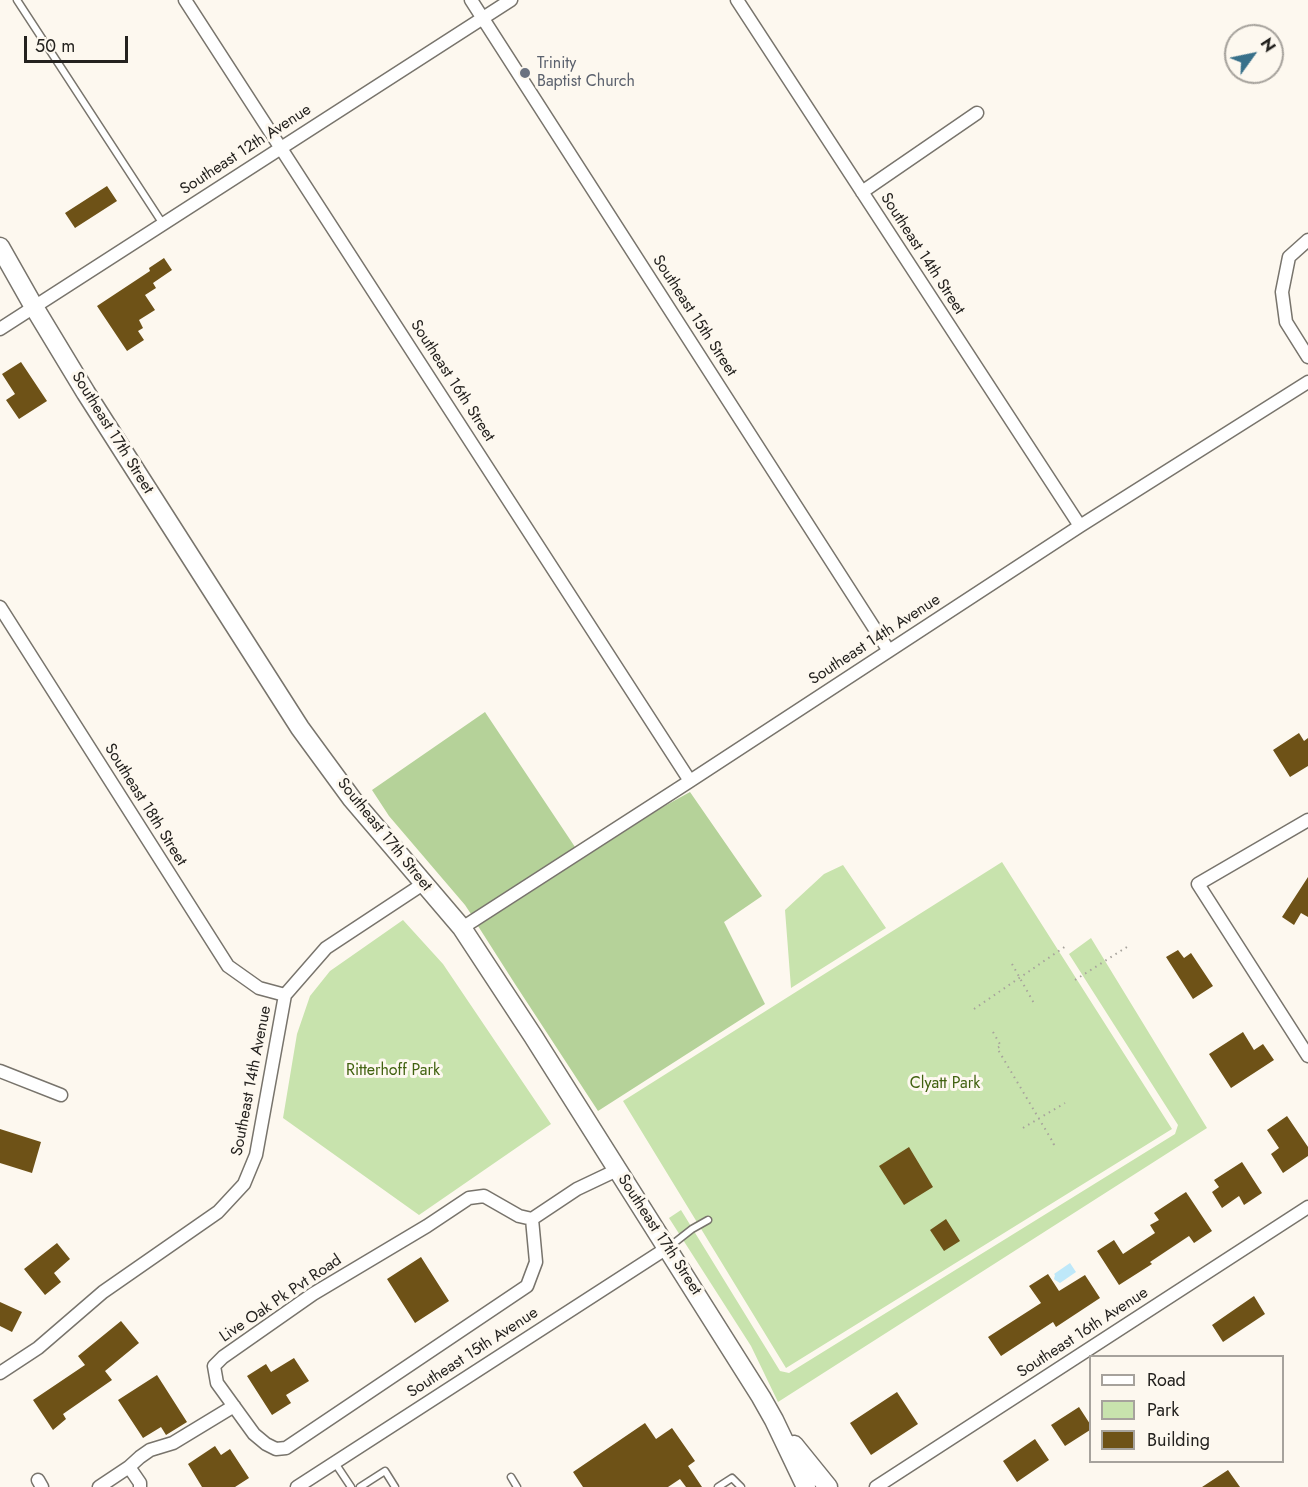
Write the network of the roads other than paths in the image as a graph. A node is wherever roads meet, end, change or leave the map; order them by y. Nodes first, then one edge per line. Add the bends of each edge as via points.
1 (17, 0) edge
2 (185, 0) edge
3 (471, 0) edge
4 (511, 0) edge
5 (737, 0) edge
6 (482, 18) junction
7 (977, 114) dead end
8 (281, 148) junction
9 (862, 192) junction
10 (163, 224) junction
11 (1308, 240) edge
12 (0, 247) edge
13 (34, 307) junction
14 (0, 328) edge
15 (1308, 357) edge
16 (1308, 382) edge
17 (1080, 526) junction
18 (0, 607) edge
19 (890, 651) junction
20 (690, 781) junction
21 (1308, 820) edge
22 (423, 884) junction
23 (462, 928) junction
24 (285, 995) junction
25 (1308, 1056) edge
26 (0, 1071) edge
27 (61, 1095) dead end
28 (617, 1170) junction
29 (1308, 1207) edge
30 (532, 1219) junction
31 (708, 1220) dead end
32 (667, 1248) junction
33 (0, 1373) edge
34 (234, 1406) junction
35 (774, 1420) junction
36 (335, 1463) junction
37 (129, 1467) junction
38 (511, 1478) dead end
39 (99, 1487) edge
40 (140, 1487) edge
41 (297, 1487) edge
42 (351, 1487) edge
43 (360, 1487) edge
44 (395, 1487) edge
45 (518, 1487) edge
46 (718, 1487) edge
47 (741, 1487) edge
48 (806, 1487) edge
49 (828, 1487) edge
50 (876, 1487) edge

1 - 10 lane
2 - 8 street, Southeast 16th Street
3 - 6 street, Southeast 15th Street
4 - 6 street, Southeast 12th Avenue
5 - 9 street, Southeast 14th Street
6 - 8 street, Southeast 12th Avenue
6 - 19 street, Southeast 15th Street
7 - 9 street
8 - 10 street, Southeast 12th Avenue
8 - 20 street, Southeast 16th Street
9 - 17 street, Southeast 14th Street
10 - 13 street, Southeast 12th Avenue
11 - 15 street via 1289,257 1282,292 1286,322
12 - 13 main road, Southeast 17th Street
13 - 14 street, Southeast 12th Avenue
13 - 22 main road, Southeast 17th Street via 300,728 352,799
16 - 17 street, Southeast 14th Avenue
17 - 19 street, Southeast 14th Avenue
18 - 24 street, Southeast 18th Street via 228,966 259,988
19 - 20 street, Southeast 14th Avenue
20 - 23 street, Southeast 14th Avenue
21 - 25 street via 1198,884
22 - 23 main road, Southeast 17th Street
22 - 24 street, Southeast 14th Avenue via 326,948
23 - 28 main road, Southeast 17th Street
24 - 33 street, Southeast 14th Avenue via 256,1155 244,1184 218,1212 103,1292 38,1348
26 - 27 street
28 - 30 street
28 - 32 main road, Southeast 17th Street
29 - 50 street, Southeast 16th Avenue
30 - 34 street, Live Oak Pk Pvt Road via 484,1196 469,1198 313,1294 214,1366 217,1383
30 - 34 street, Live Oak Pk Pvt Road via 536,1262 527,1286 286,1448 276,1449 254,1434
31 - 32 lane
32 - 35 main road, Southeast 17th Street
32 - 36 street, Southeast 15th Avenue
34 - 37 street via 172,1443 150,1450
35 - 48 main road, Southeast 17th Street
35 - 49 main road, Southeast 17th Street
36 - 41 street, Southeast 15th Avenue
36 - 42 lane
37 - 39 street
37 - 40 street
38 - 45 lane
43 - 44 lane via 385,1471
46 - 47 lane via 732,1478

